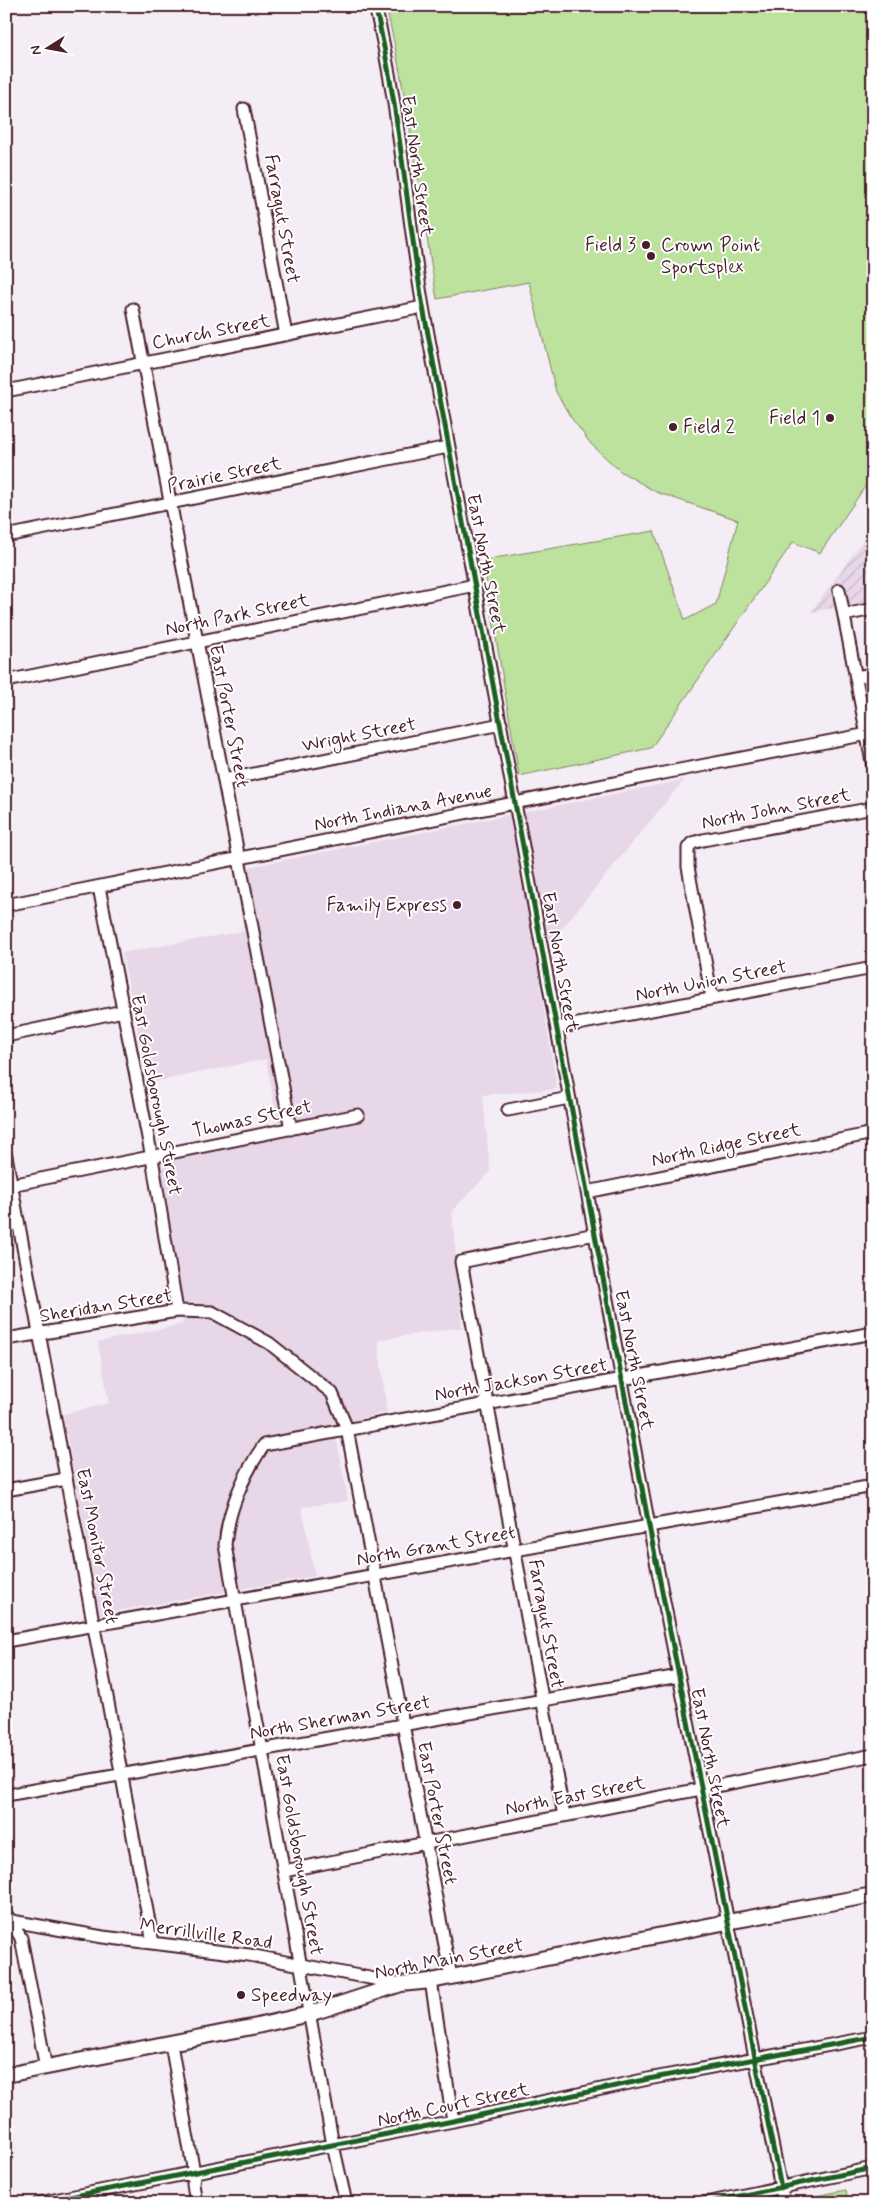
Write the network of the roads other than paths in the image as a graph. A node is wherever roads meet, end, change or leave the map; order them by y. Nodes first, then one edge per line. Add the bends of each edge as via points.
1 (375, 6) edge
2 (244, 109) dead end
3 (423, 307) junction
4 (133, 310) dead end
5 (286, 335) junction
6 (144, 363) junction
7 (6, 391) edge
8 (448, 447) junction
9 (169, 504) junction
10 (6, 536) edge
11 (475, 585) junction
12 (839, 590) dead end
13 (873, 609) edge
14 (844, 615) junction
15 (197, 641) junction
16 (873, 674) edge
17 (856, 677) junction
18 (6, 681) edge
19 (502, 724) junction
20 (870, 734) edge
21 (873, 767) edge
22 (224, 780) junction
23 (516, 803) junction
24 (873, 808) edge
25 (239, 858) junction
26 (99, 887) junction
27 (6, 905) edge
28 (873, 968) edge
29 (712, 998) junction
30 (123, 1011) junction
31 (556, 1028) junction
32 (6, 1036) edge
33 (569, 1098) junction
34 (508, 1110) dead end
35 (358, 1114) dead end
36 (291, 1128) junction
37 (873, 1133) edge
38 (6, 1156) edge
39 (152, 1158) junction
40 (9, 1185) edge
41 (586, 1192) junction
42 (595, 1234) junction
43 (177, 1311) junction
44 (873, 1333) edge
45 (40, 1334) junction
46 (6, 1339) edge
47 (623, 1379) junction
48 (332, 1393) joint
49 (488, 1403) junction
50 (347, 1429) junction
51 (264, 1444) joint
52 (66, 1479) junction
53 (873, 1486) edge
54 (6, 1490) edge
55 (649, 1526) junction
56 (515, 1550) junction
57 (374, 1575) junction
58 (235, 1600) junction
59 (94, 1625) junction
60 (6, 1641) edge
61 (679, 1676) junction
62 (542, 1700) junction
63 (402, 1725) junction
64 (262, 1750) junction
65 (873, 1755) edge
66 (121, 1775) junction
67 (701, 1789) junction
68 (6, 1795) edge
69 (564, 1816) junction
70 (425, 1843) junction
71 (284, 1871) junction
72 (873, 1895) edge
73 (8, 1918) edge
74 (727, 1922) junction
75 (153, 1944) junction
76 (301, 1966) junction
77 (451, 1977) junction
78 (431, 1981) junction
79 (401, 1984) junction
80 (310, 2014) junction
81 (873, 2037) edge
82 (171, 2044) junction
83 (756, 2060) junction
84 (46, 2068) junction
85 (6, 2075) edge
86 (453, 2121) junction
87 (333, 2145) junction
88 (873, 2168) edge
89 (194, 2173) junction
90 (781, 2188) junction
91 (39, 2203) edge
92 (196, 2203) edge
93 (346, 2203) edge
94 (706, 2203) edge
95 (784, 2203) edge

1 - 3 street, East North Street via 398,123
2 - 5 street, Farragut Street
3 - 5 street, Church Street
3 - 8 street, East North Street
4 - 6 street, East Porter Street
5 - 6 street, Church Street
6 - 7 street, Church Street
6 - 9 street, East Porter Street
8 - 9 street, Prairie Street
8 - 11 street, East North Street
9 - 10 street, Prairie Street
9 - 15 street, East Porter Street
11 - 15 street, North Park Street
11 - 19 street, East North Street
12 - 14 street
13 - 14 street
14 - 17 street
15 - 18 street, North Park Street
15 - 22 street, East Porter Street
16 - 17 street
17 - 20 street
19 - 22 street, Wright Street
19 - 23 street, East North Street
20 - 21 street
20 - 23 street, North Indiana Avenue
22 - 25 street, East Porter Street
23 - 25 street, North Indiana Avenue
23 - 31 street, East North Street
24 - 29 street, North John Street via 692,843 688,848 688,867
25 - 26 street, North Indiana Avenue
25 - 36 street, East Porter Street
26 - 27 street, North Indiana Avenue
26 - 30 street, East Goldsborough Street
28 - 29 street, North Union Street
29 - 31 street, North Union Street
30 - 32 street
30 - 39 street, East Goldsborough Street
31 - 33 street, East North Street
33 - 34 street
33 - 41 street, East North Street
35 - 36 street, Thomas Street
36 - 39 street, Thomas Street
37 - 41 street, North Ridge Street
38 - 40 street, East Monitor Street
39 - 40 street, Thomas Street
39 - 43 street, East Goldsborough Street
40 - 45 street, East Monitor Street
41 - 42 street, East North Street
42 - 47 street, East North Street
42 - 49 street, Farragut Street via 461,1262
43 - 45 street, Sheridan Street
43 - 48 street, Sheridan Street via 212,1312 269,1343
44 - 47 street, North Jackson Street
45 - 46 street, Sheridan Street
45 - 52 street, East Monitor Street
47 - 49 street, North Jackson Street
47 - 55 street, East North Street
48 - 50 street, East Porter Street
49 - 50 street, North Jackson Street
49 - 56 street, Farragut Street
50 - 51 street, North Jackson Street
50 - 57 street, East Porter Street
51 - 58 street, East Goldsborough Street via 249,1466 226,1528 225,1545
52 - 54 street
52 - 59 street, East Monitor Street
53 - 55 street, North Grant Street
55 - 56 street, North Grant Street
55 - 61 street, East North Street
56 - 57 street, North Grant Street
56 - 62 street, Farragut Street
57 - 58 street, North Grant Street
57 - 63 street, East Porter Street
58 - 59 street, North Grant Street
58 - 64 street, East Goldsborough Street
59 - 60 street, North Grant Street
59 - 66 street, East Monitor Street
61 - 62 street, North Sherman Street
61 - 67 street, East North Street
62 - 63 street, North Sherman Street
62 - 69 street, Farragut Street
63 - 64 street, North Sherman Street
63 - 70 street, East Porter Street
64 - 66 street, North Sherman Street
64 - 71 street, East Goldsborough Street
65 - 67 street, North East Street
66 - 68 street, North Sherman Street
66 - 75 street, East Monitor Street
67 - 69 street, North East Street
67 - 74 street, East North Street
69 - 70 street, North East Street
70 - 71 street, North East Street
70 - 77 street, East Porter Street
71 - 76 street, East Goldsborough Street
72 - 74 main road, North Main Street
73 - 75 street, Merrillville Road
73 - 84 street via 21,1938
74 - 77 main road, North Main Street
74 - 83 street, East North Street
75 - 76 street, Merrillville Road
76 - 79 street, Merrillville Road
76 - 80 street, East Goldsborough Street
77 - 78 main road, North Main Street
78 - 79 main road, North Main Street
78 - 86 street
79 - 80 main road, North Main Street
80 - 82 main road, North Main Street
80 - 87 street, East Goldsborough Street
81 - 83 street, North Court Street
82 - 84 main road, North Main Street
82 - 89 street
83 - 86 street, North Court Street via 648,2079
83 - 90 street, East North Street
84 - 85 main road, North Main Street
86 - 87 street, North Court Street
87 - 89 street, North Court Street
87 - 93 street, East Goldsborough Street
88 - 90 street
89 - 91 street, North Court Street
89 - 92 street
90 - 94 street
90 - 95 street, East North Street

